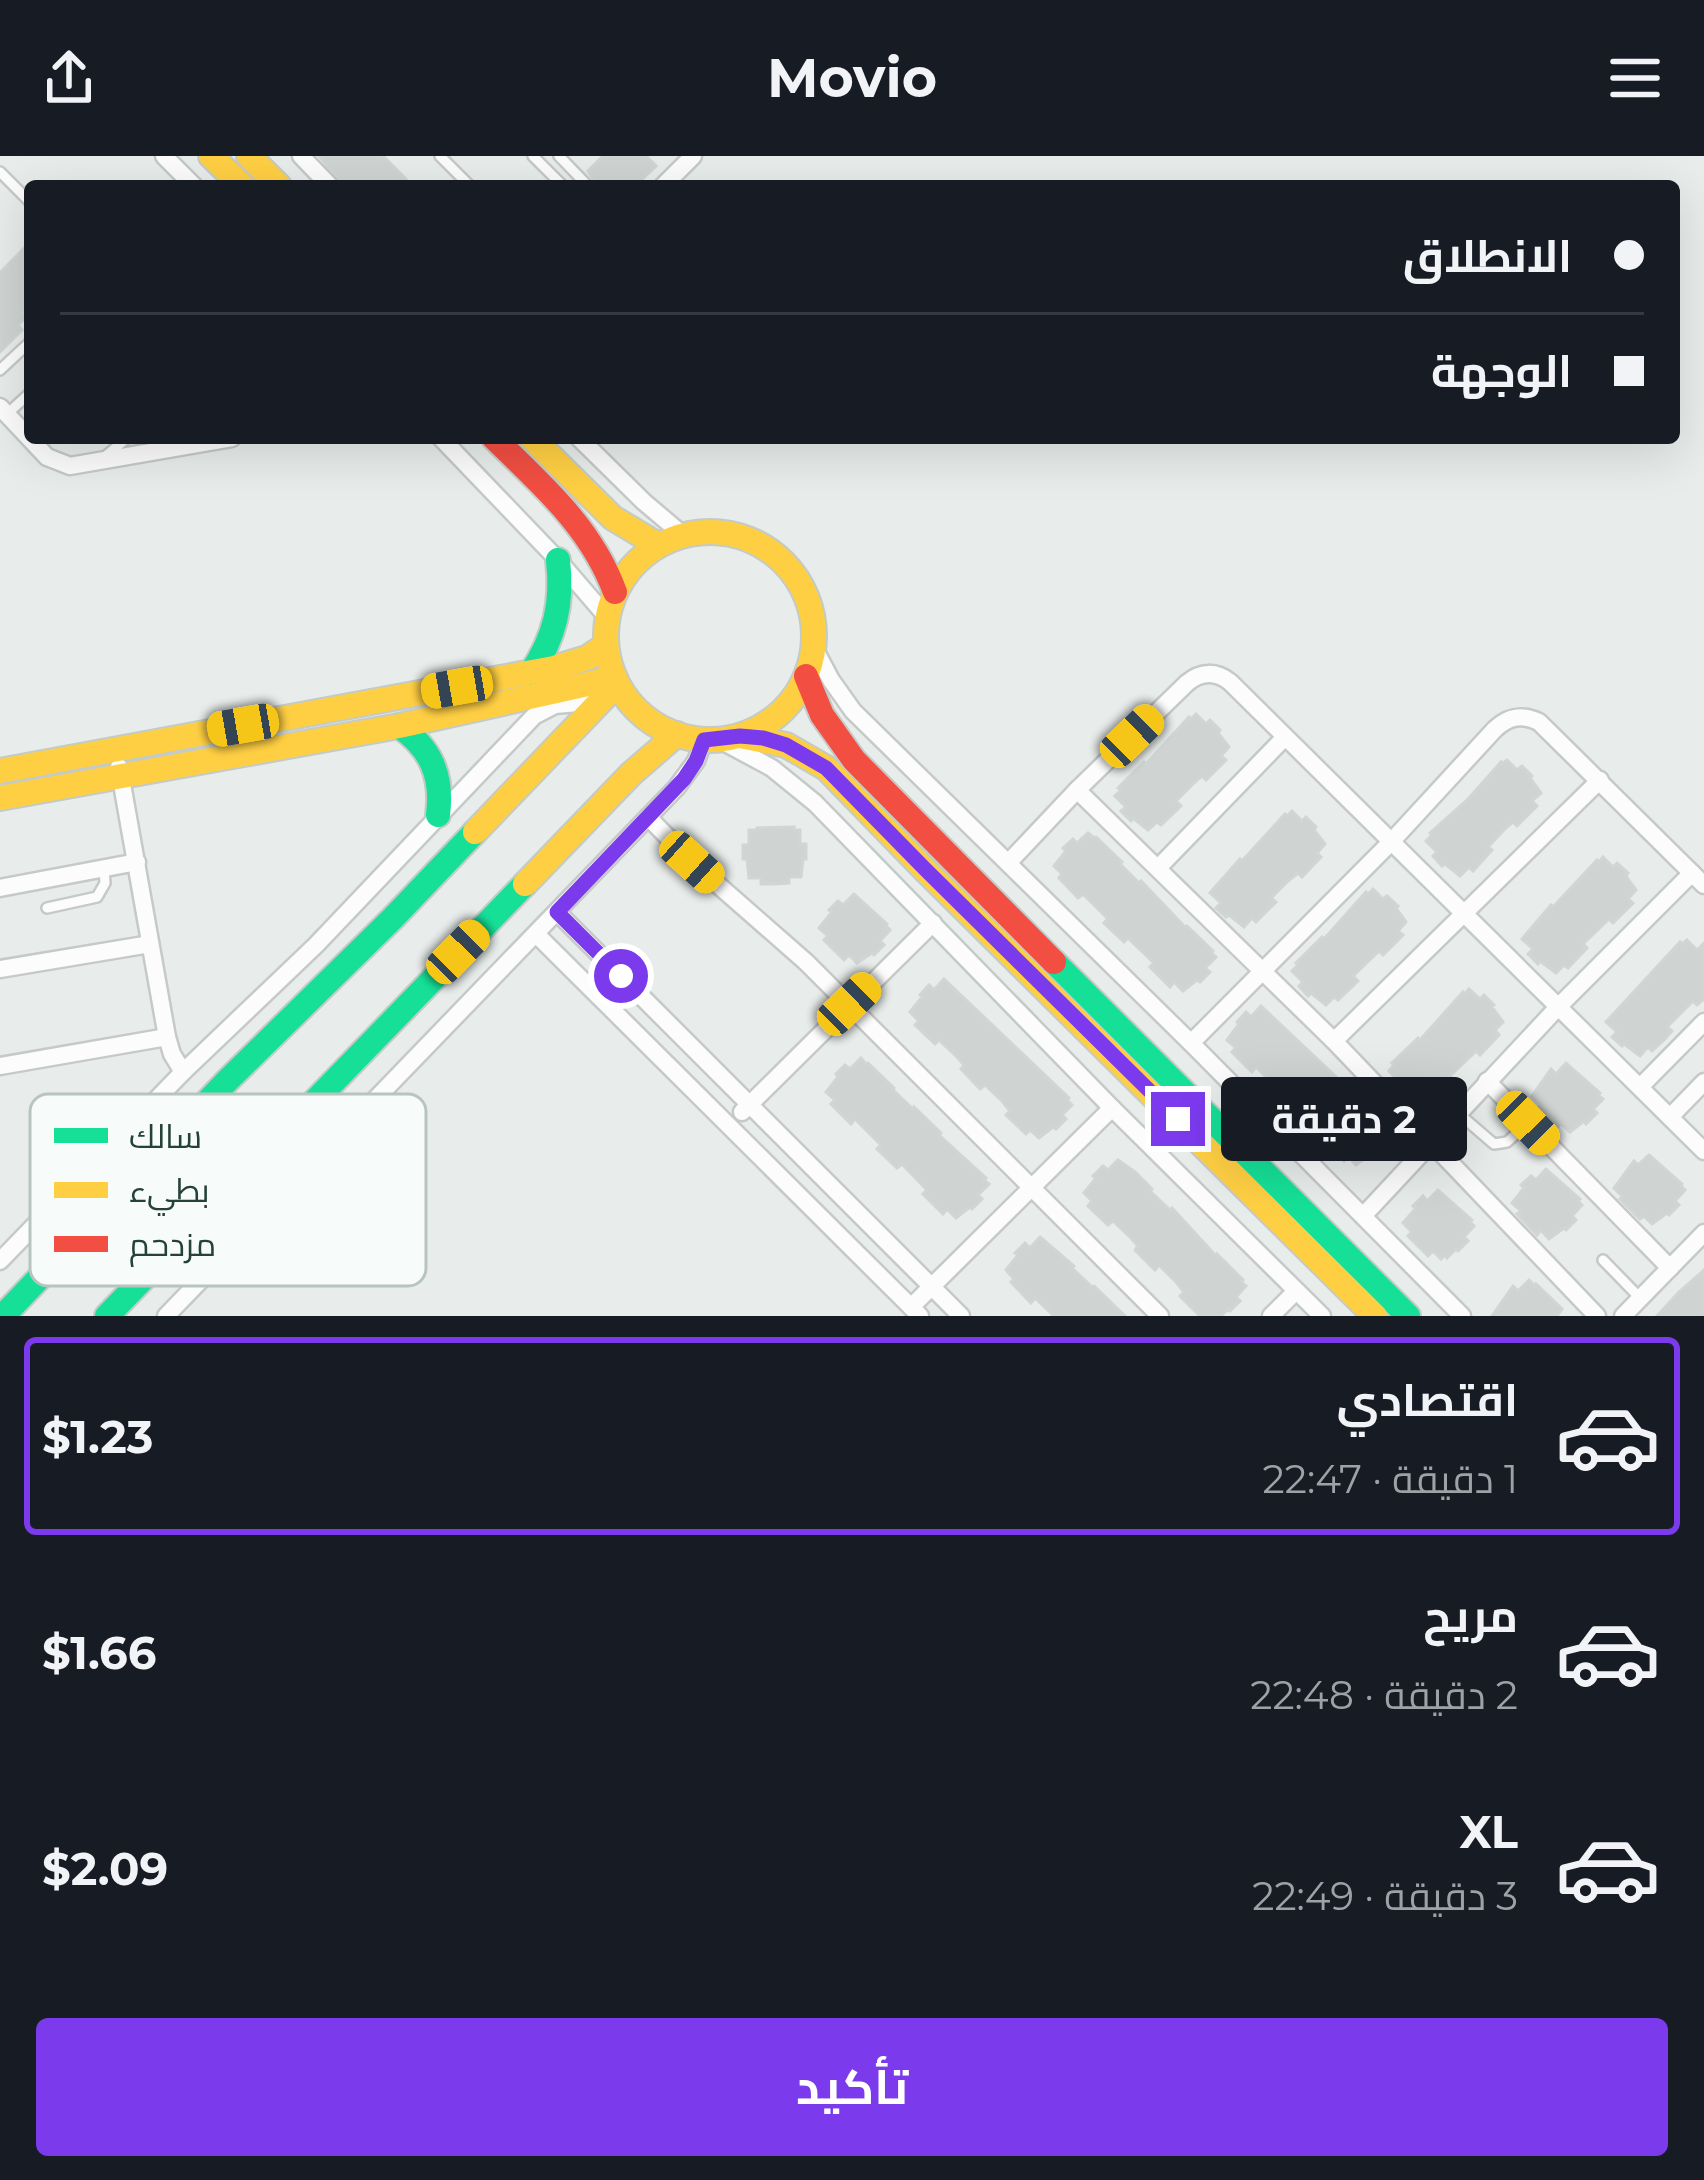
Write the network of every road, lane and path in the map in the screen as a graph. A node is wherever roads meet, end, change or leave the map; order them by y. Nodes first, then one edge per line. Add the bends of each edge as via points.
1 (164, 156) edge
2 (212, 156) edge
3 (249, 156) edge
4 (301, 156) edge
5 (440, 156) edge
6 (533, 156) edge
7 (559, 156) edge
8 (693, 156) edge
9 (0, 172) edge
10 (551, 174) junction
11 (188, 180) edge
12 (236, 180) edge
13 (273, 180) edge
14 (324, 180) edge
15 (464, 180) edge
16 (544, 180) edge
17 (557, 180) edge
18 (582, 180) edge
19 (669, 180) edge
20 (12, 184) junction
21 (24, 196) edge
22 (0, 197) edge
23 (24, 348) edge
24 (0, 370) edge
25 (37, 444) edge
26 (120, 444) edge
27 (200, 444) edge
28 (448, 444) edge
29 (500, 444) edge
30 (538, 444) edge
31 (585, 444) edge
32 (98, 463) junction
33 (683, 535) junction
34 (658, 545) junction
35 (558, 560) junction
36 (615, 592) junction
37 (607, 617) junction
38 (606, 645) junction
39 (814, 646) junction
40 (531, 673) junction
41 (806, 676) junction
42 (611, 688) junction
43 (399, 726) junction
44 (677, 734) junction
45 (1286, 737) junction
46 (721, 738) junction
47 (114, 748) junction
48 (0, 771) edge
49 (122, 778) junction
50 (1600, 780) junction
51 (1077, 790) junction
52 (0, 799) edge
53 (438, 814) junction
54 (648, 817) junction
55 (1391, 842) junction
56 (137, 862) junction
57 (1009, 862) junction
58 (104, 868) junction
59 (1158, 868) junction
60 (1698, 879) edge
61 (0, 888) edge
62 (47, 908) dead end
63 (557, 912) junction
64 (1463, 914) junction
65 (933, 923) junction
66 (536, 934) junction
67 (150, 944) junction
68 (0, 969) edge
69 (1263, 972) junction
70 (849, 1004) junction
71 (1558, 1006) junction
72 (1704, 1022) edge
73 (167, 1037) junction
74 (1334, 1042) junction
75 (1191, 1043) junction
76 (0, 1066) edge
77 (183, 1072) junction
78 (1487, 1081) junction
79 (1704, 1082) edge
80 (1640, 1087) junction
81 (162, 1094) edge
82 (215, 1094) edge
83 (322, 1094) edge
84 (381, 1094) edge
85 (749, 1105) junction
86 (1112, 1108) junction
87 (1457, 1112) junction
88 (1670, 1118) junction
89 (1528, 1123) junction
90 (729, 1124) junction
91 (1430, 1141) junction
92 (1704, 1151) edge
93 (1030, 1188) junction
94 (1363, 1216) junction
95 (30, 1230) edge
96 (1704, 1233) edge
97 (1603, 1260) dead end
98 (0, 1261) edge
99 (1670, 1268) junction
100 (32, 1286) edge
101 (136, 1286) edge
102 (195, 1286) edge
103 (931, 1286) junction
104 (1296, 1291) junction
105 (1641, 1299) junction
106 (915, 1311) edge
107 (1312, 1313) edge
108 (3, 1316) edge
109 (107, 1316) edge
110 (166, 1316) edge
111 (961, 1316) edge
112 (1160, 1316) edge
113 (1271, 1316) edge
114 (1375, 1316) edge
115 (1408, 1316) edge
116 (1462, 1316) edge
117 (1598, 1316) edge
118 (1623, 1316) edge

1 - 11 street
2 - 12 street
3 - 13 street
4 - 14 street
5 - 15 lane
6 - 10 lane
7 - 18 lane
8 - 19 street
9 - 20 lane
10 - 16 lane
10 - 17 lane
20 - 21 lane
20 - 22 lane
23 - 24 lane
25 - 32 street via 70,466
26 - 32 lane
27 - 32 street
28 - 35 street
29 - 36 street via 586,531
30 - 34 street via 614,518
31 - 33 street
33 - 34 street
33 - 39 street via 740,537 788,567 812,618
34 - 36 street
35 - 37 street
35 - 40 street via 558,620
36 - 37 street
37 - 38 street
38 - 40 street
38 - 42 street
39 - 41 street
39 - 57 street via 853,711
40 - 47 street
41 - 46 street via 761,727
41 - 115 street via 831,732 864,771
42 - 43 street
42 - 44 street
42 - 53 street via 534,716
42 - 82 street
43 - 49 street
43 - 53 street via 431,757
44 - 46 street
44 - 83 street
45 - 51 street via 1224,677 1201,674
45 - 55 street
45 - 59 street
46 - 54 street
46 - 65 street via 801,791
46 - 114 street via 786,745 826,768
47 - 48 street
47 - 49 street
49 - 52 street
49 - 56 street
50 - 55 street via 1539,722 1511,718
50 - 60 street
50 - 64 street
51 - 57 street
51 - 59 street
53 - 77 street
54 - 63 street
54 - 70 street
55 - 64 street
55 - 69 street
56 - 58 street
56 - 67 street
57 - 75 street
58 - 61 street
58 - 62 lane via 97,897
59 - 69 street
60 - 71 street
63 - 66 street
63 - 85 street
64 - 71 street
64 - 74 street
65 - 70 street
65 - 86 street
66 - 84 street
66 - 90 street
67 - 68 street
67 - 73 street
69 - 74 street
69 - 75 street
70 - 85 street
70 - 93 street
71 - 78 street
71 - 80 street
72 - 80 street
73 - 76 street
73 - 77 street
74 - 91 street
75 - 94 street
77 - 81 street
78 - 87 street
78 - 89 street
79 - 88 street
80 - 88 street
85 - 90 street
85 - 103 street
86 - 93 street
86 - 104 street
87 - 89 lane via 1494,1144
87 - 91 street
88 - 92 street
89 - 99 street
90 - 106 street
91 - 94 street
91 - 117 street
93 - 103 street
93 - 112 street
94 - 116 street
95 - 98 street
96 - 99 street
97 - 105 lane
99 - 105 street
100 - 108 street
101 - 109 street
102 - 110 street
103 - 106 street
103 - 111 street
104 - 107 street
104 - 113 street
105 - 118 street

